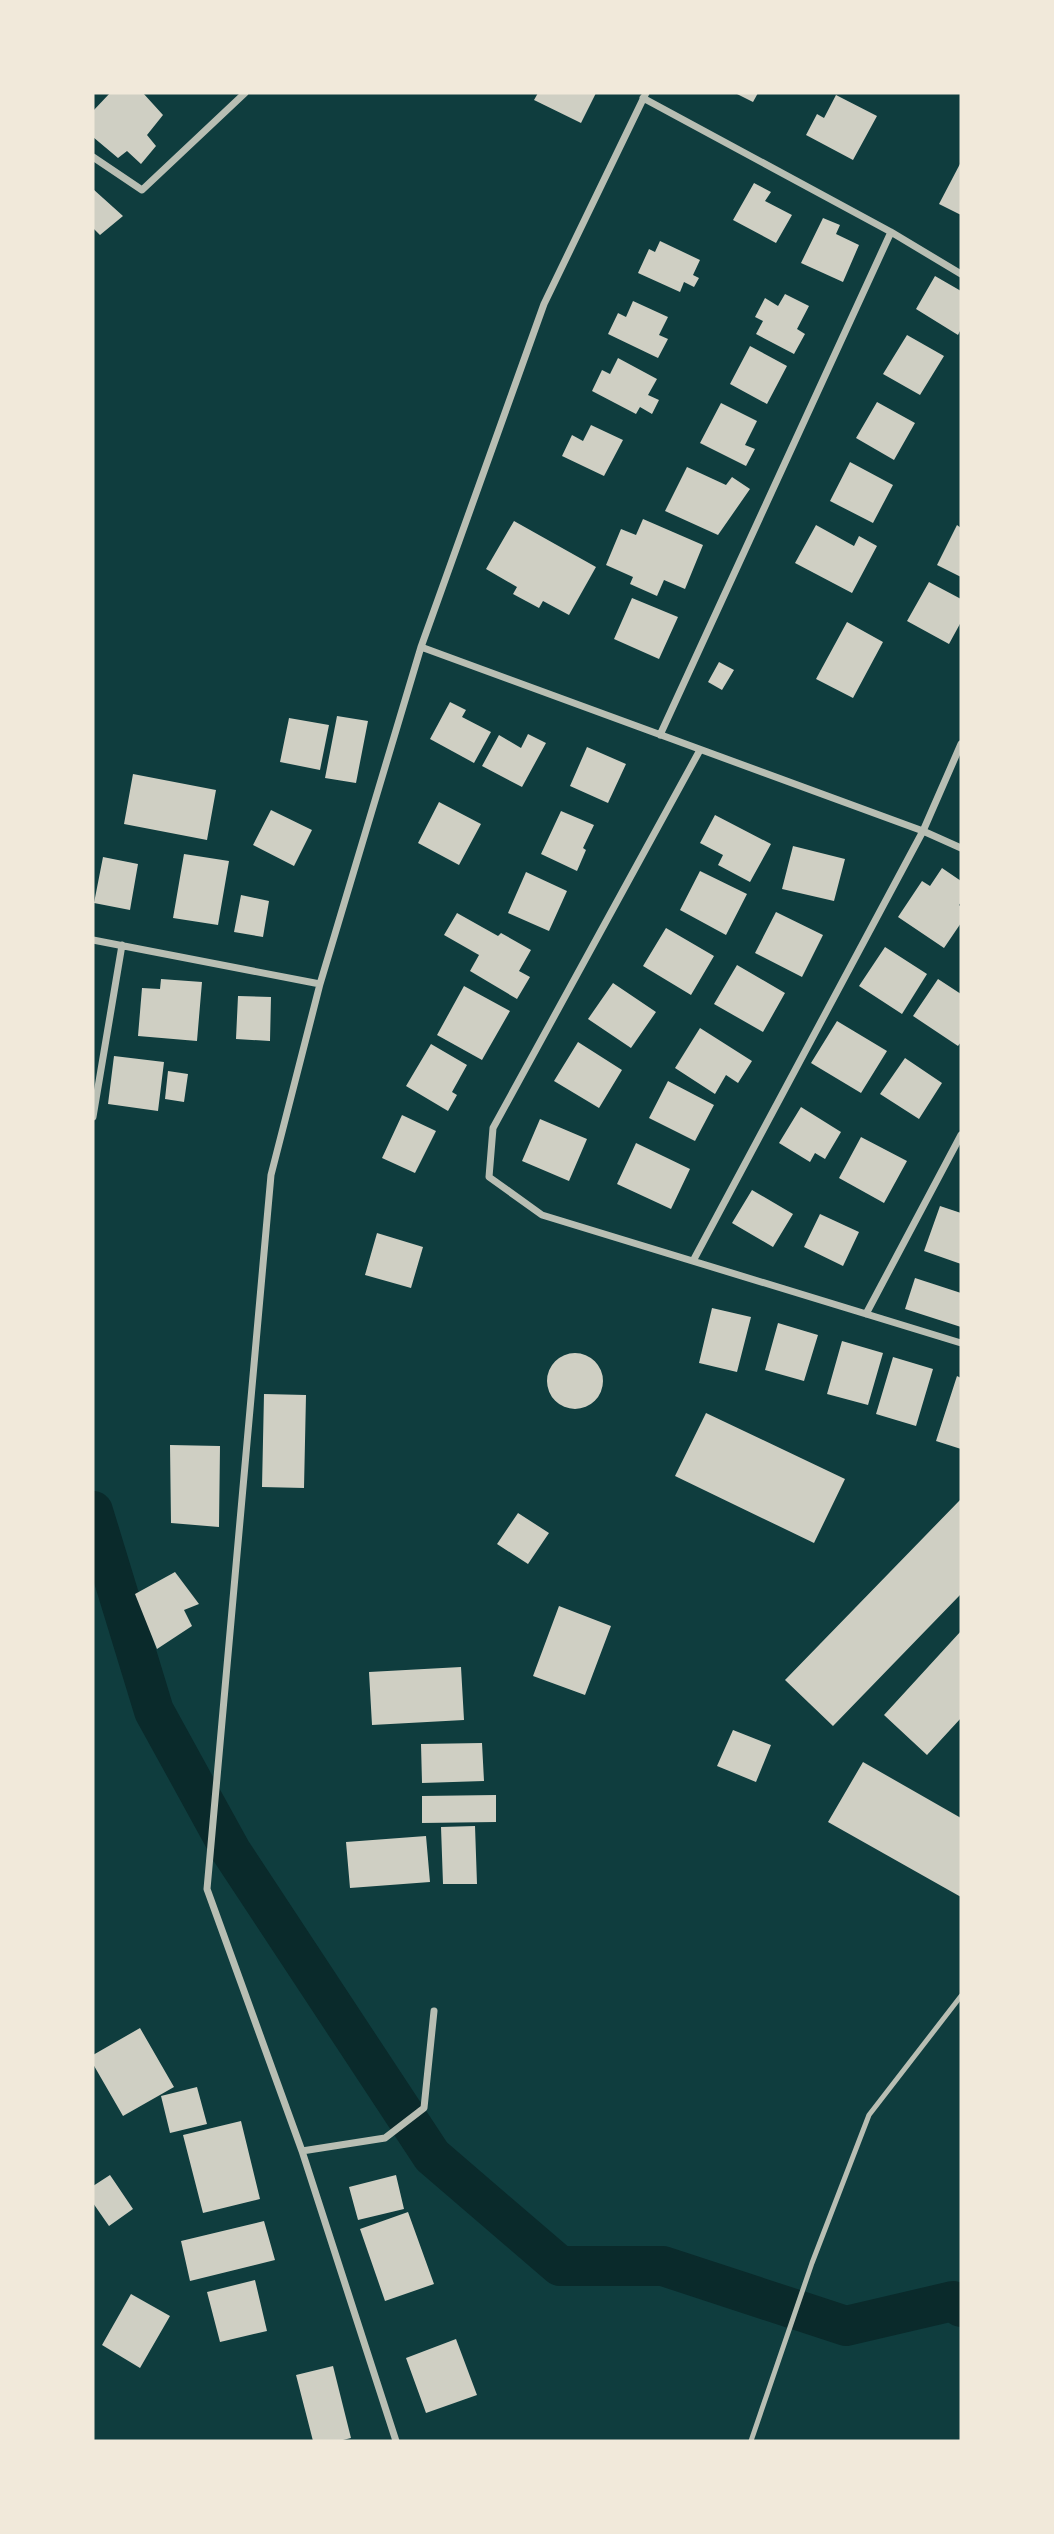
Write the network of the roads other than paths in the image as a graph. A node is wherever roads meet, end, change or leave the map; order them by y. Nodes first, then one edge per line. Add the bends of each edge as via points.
1 (245, 93) edge
2 (645, 95) edge
3 (93, 157) edge
4 (891, 232) junction
5 (961, 274) edge
6 (421, 647) junction
7 (660, 735) junction
8 (961, 744) edge
9 (700, 750) junction
10 (923, 831) junction
11 (961, 848) edge
12 (93, 940) edge
13 (122, 945) junction
14 (320, 984) junction
15 (93, 1117) edge
16 (961, 1135) edge
17 (693, 1261) junction
18 (866, 1314) junction
19 (961, 1343) edge
20 (961, 1996) edge
21 (434, 2011) dead end
22 (302, 2151) junction
23 (396, 2441) edge
24 (751, 2441) edge

1 - 3 street via 142,190
2 - 4 street
2 - 6 street via 544,304
4 - 5 street
4 - 7 street
6 - 7 street
6 - 14 street
7 - 9 street
8 - 10 street
9 - 10 street
9 - 17 street via 492,1128 489,1177 542,1215
10 - 11 street
10 - 17 street
12 - 13 street
13 - 14 street
13 - 15 street
14 - 22 street via 271,1175 208,1889
16 - 18 street
17 - 18 street
18 - 19 street
20 - 24 lane via 869,2115
21 - 22 street via 424,2108 384,2138
22 - 23 street

